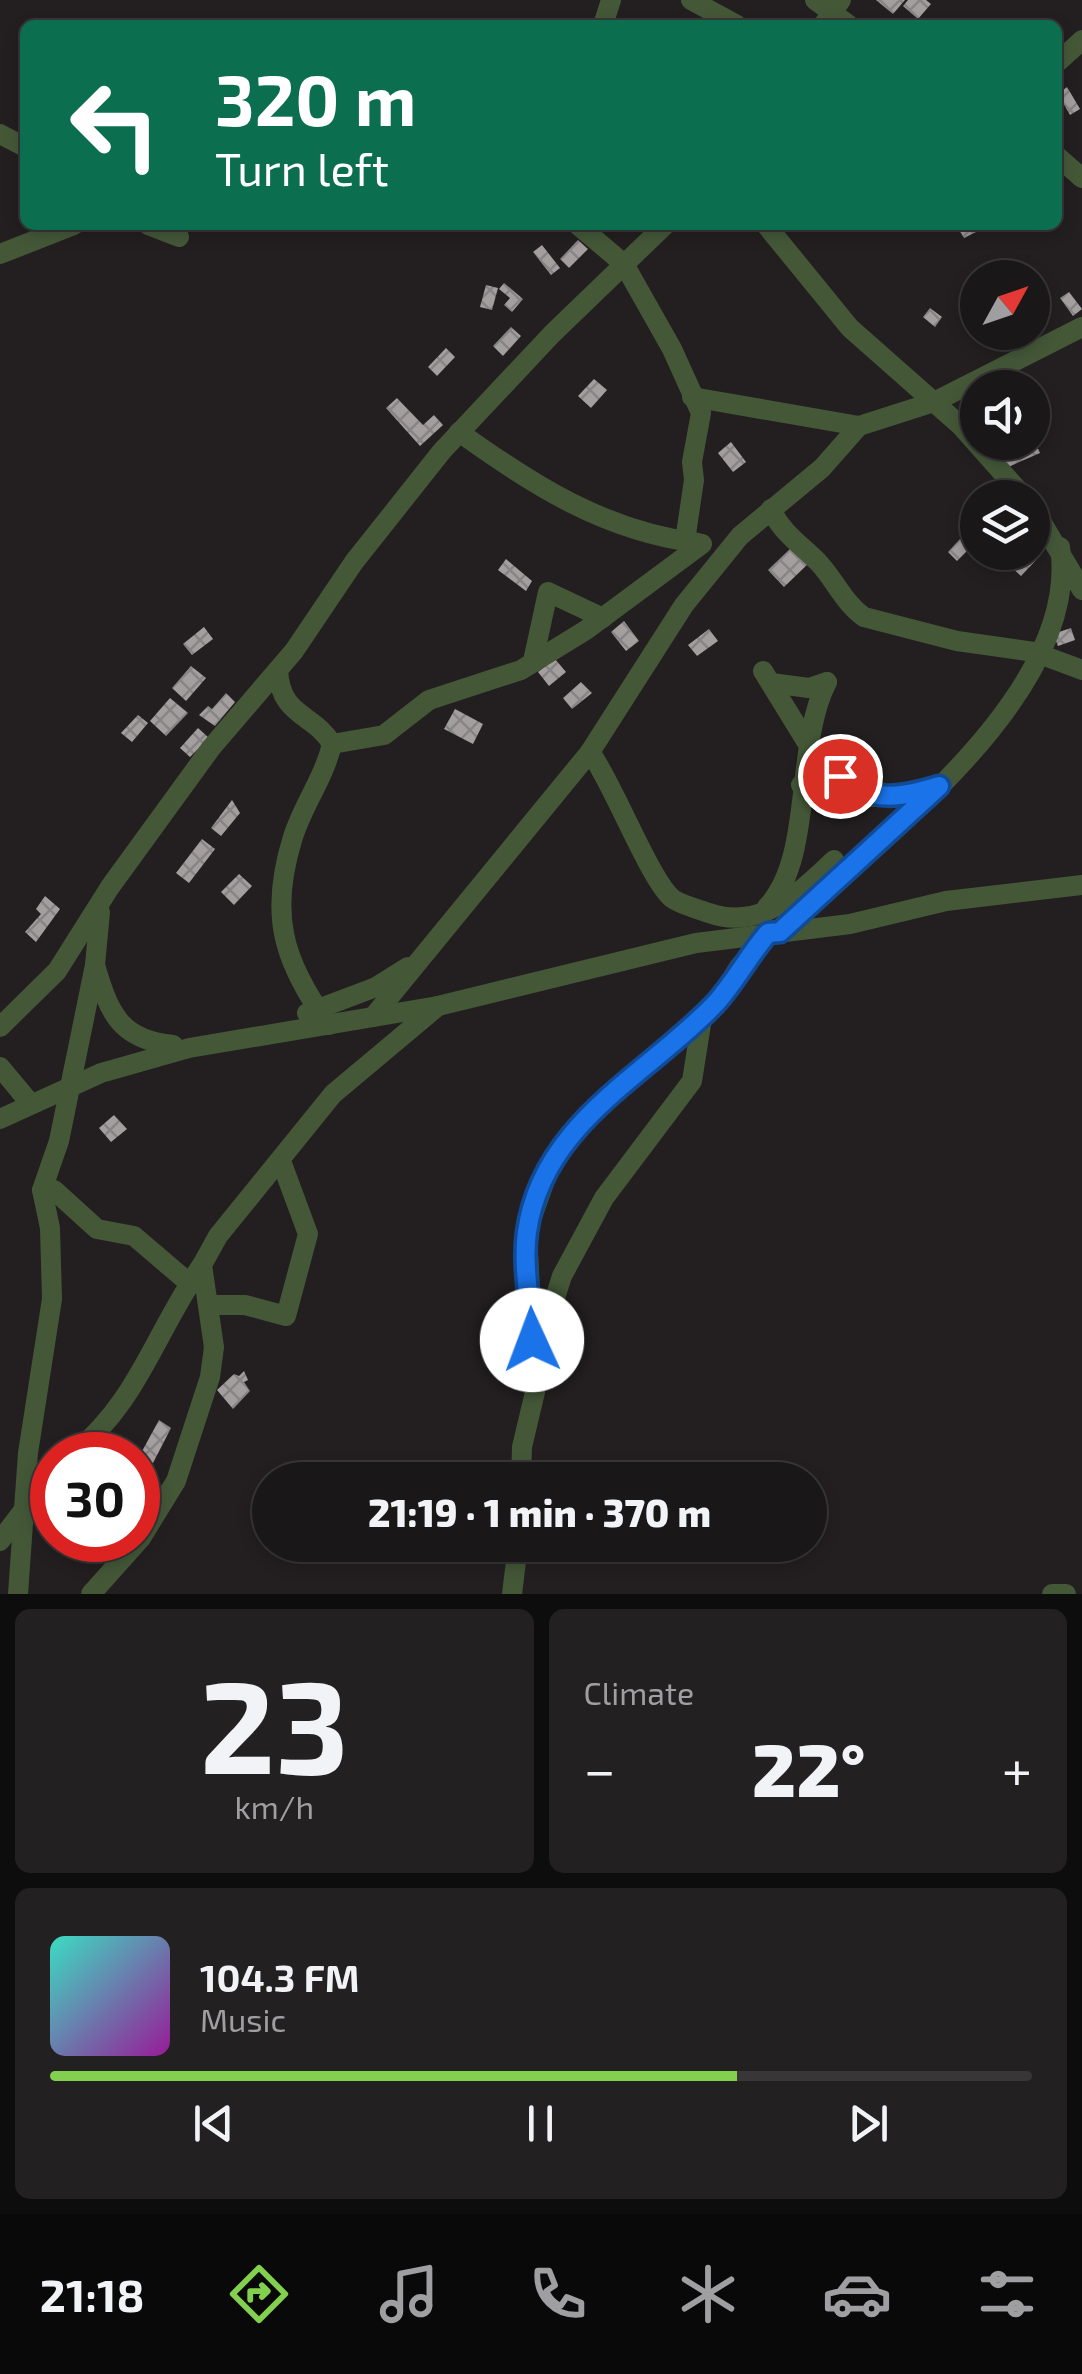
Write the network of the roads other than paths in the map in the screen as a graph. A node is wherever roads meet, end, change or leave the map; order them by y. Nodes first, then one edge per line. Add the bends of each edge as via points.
1 (691, 0) edge
2 (728, 20) edge
3 (1082, 40) edge
4 (1062, 58) edge
5 (1062, 160) edge
6 (1082, 178) edge
7 (61, 230) edge
8 (161, 230) edge
9 (584, 230) edge
10 (659, 230) edge
11 (770, 230) edge
12 (179, 237) dead end
13 (0, 254) edge
14 (624, 264) junction
15 (1082, 327) edge
16 (692, 397) junction
17 (934, 402) junction
18 (859, 426) junction
19 (459, 432) junction
20 (1008, 480) edge
21 (771, 509) junction
22 (1050, 532) edge
23 (740, 536) junction
24 (694, 542) junction
25 (1060, 547) junction
26 (1082, 567) edge
27 (1082, 591) edge
28 (603, 618) junction
29 (1045, 656) junction
30 (534, 662) junction
31 (278, 670) junction
32 (1082, 670) edge
33 (808, 743) junction
34 (332, 744) junction
35 (590, 752) junction
36 (801, 785) junction
37 (939, 786) junction
38 (864, 794) junction
39 (834, 860) dead end
40 (1082, 885) edge
41 (100, 904) junction
42 (768, 928) junction
43 (429, 949) junction
44 (95, 965) junction
45 (438, 1006) junction
46 (323, 1017) junction
47 (373, 1017) junction
48 (702, 1018) junction
49 (0, 1027) edge
50 (193, 1047) junction
51 (0, 1067) edge
52 (67, 1090) junction
53 (30, 1103) junction
54 (0, 1119) edge
55 (281, 1161) junction
56 (42, 1190) junction
57 (196, 1274) junction
58 (210, 1305) junction
59 (535, 1365) junction
60 (95, 1432) edge
61 (522, 1462) edge
62 (30, 1499) edge
63 (21, 1509) junction
64 (0, 1541) edge
65 (516, 1562) edge
66 (18, 1594) edge
67 (92, 1594) edge
68 (512, 1594) edge
69 (1052, 1594) edge
70 (1066, 1594) edge

1 - 2 street
3 - 4 street
5 - 6 street
7 - 13 street
8 - 12 street
9 - 14 street
10 - 14 street
11 - 17 street via 850,328
14 - 16 street
14 - 19 street
15 - 17 street
16 - 18 street
16 - 24 street via 702,413 692,462
17 - 18 street
17 - 20 street
18 - 21 street via 822,468
19 - 24 street via 564,502 633,532
19 - 31 street
21 - 23 street
21 - 29 street via 864,616 957,642
22 - 25 street
23 - 24 street
23 - 35 street via 684,605
24 - 28 street
25 - 27 street
25 - 29 street via 1066,578
26 - 27 street
28 - 30 street
28 - 30 street via 548,592
29 - 32 street
29 - 37 street via 987,742
30 - 34 street via 429,700 384,735
31 - 34 street via 289,706
31 - 41 street via 211,748
33 - 33 street via 826,682 808,688 767,677
33 - 36 street
33 - 38 street via 822,767
34 - 46 street via 292,839 278,904 286,952
35 - 42 street via 671,898
35 - 43 street
36 - 38 street via 833,796
36 - 42 street via 790,868
37 - 38 street via 902,797
37 - 42 street
39 - 42 street via 782,903
40 - 42 street via 946,901 850,924
41 - 44 street
41 - 49 street via 57,971
42 - 45 street
42 - 48 street
43 - 46 street
43 - 47 street
44 - 50 street via 115,1016 130,1034
44 - 52 street
45 - 47 street
45 - 55 street via 333,1094
46 - 47 street
46 - 50 street
48 - 59 street via 692,1081 604,1198 562,1276
48 - 59 street via 628,1078 554,1156 527,1231
50 - 52 street via 130,1062
51 - 53 street
52 - 53 street
52 - 56 street
53 - 54 street
55 - 57 street via 244,1200
55 - 58 street via 308,1234 286,1316 245,1305
56 - 57 street via 54,1190 97,1229 134,1236
56 - 63 street via 52,1299
57 - 58 street
57 - 60 street via 127,1400
58 - 67 street via 210,1377 176,1480 141,1538
59 - 61 street
62 - 63 street
63 - 64 street
63 - 66 street
65 - 68 street
69 - 70 street

